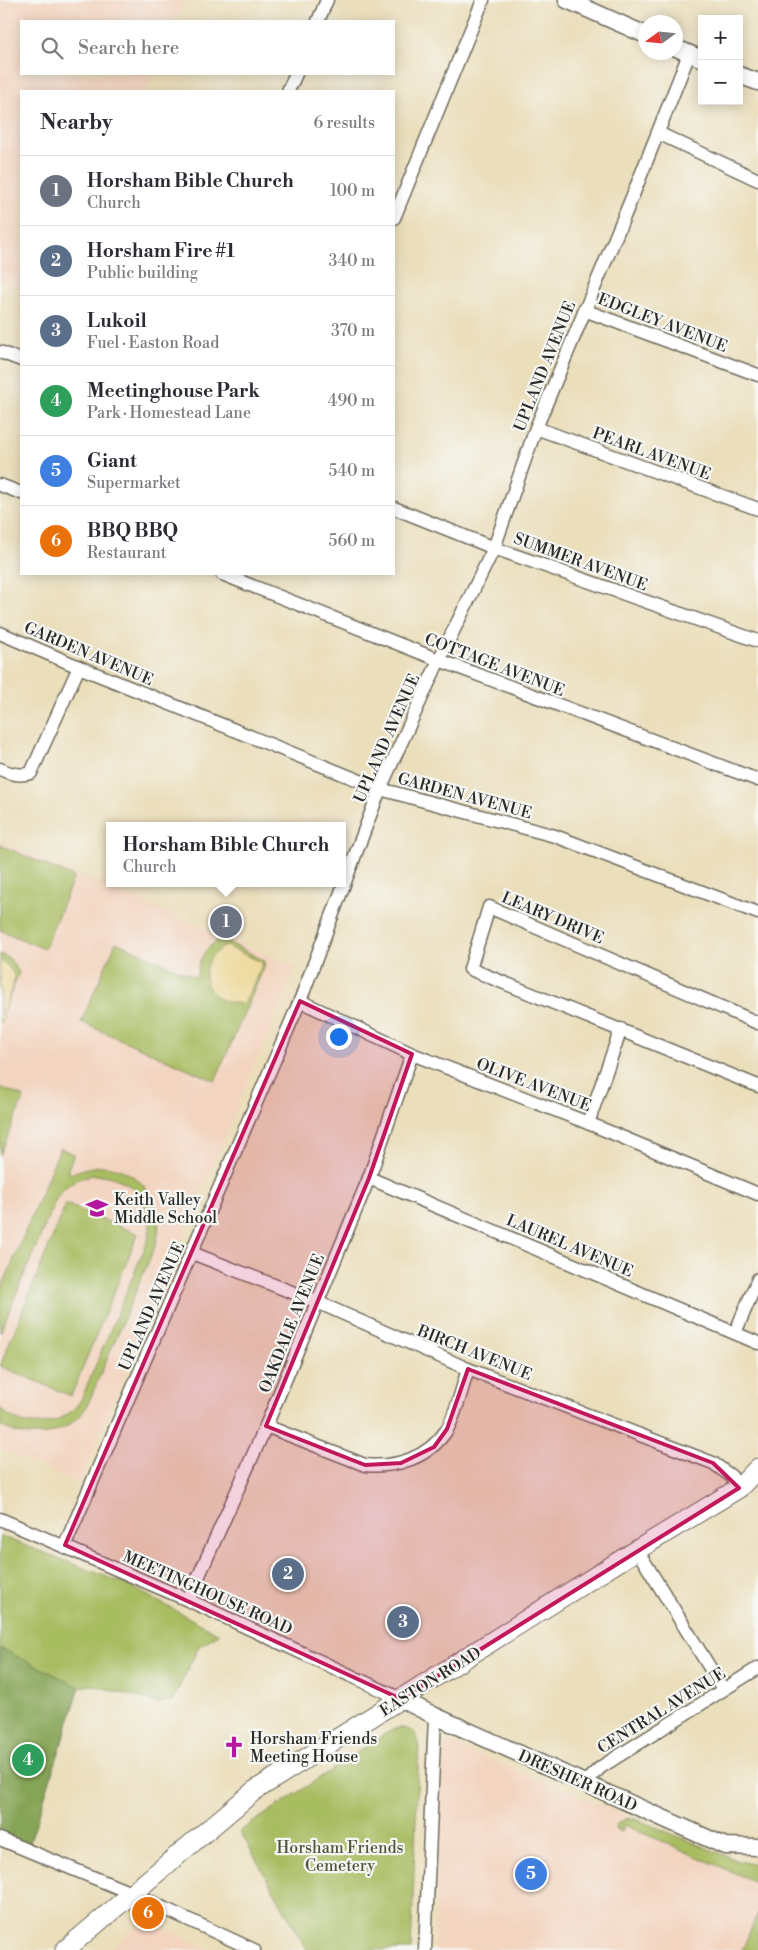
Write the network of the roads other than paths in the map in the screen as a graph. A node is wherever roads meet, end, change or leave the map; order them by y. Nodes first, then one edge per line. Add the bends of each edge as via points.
1 (327, 0) edge
2 (483, 0) edge
3 (567, 0) edge
4 (318, 20) edge
5 (638, 31) edge
6 (689, 54) edge
7 (296, 75) edge
8 (743, 76) edge
9 (758, 82) edge
10 (288, 90) edge
11 (658, 132) junction
12 (758, 180) edge
13 (395, 216) edge
14 (584, 310) junction
15 (0, 352) edge
16 (20, 360) edge
17 (758, 375) edge
18 (536, 428) junction
19 (0, 485) edge
20 (20, 493) edge
21 (395, 508) edge
22 (758, 509) edge
23 (494, 548) junction
24 (225, 575) edge
25 (0, 633) edge
26 (758, 641) edge
27 (439, 660) junction
28 (78, 667) junction
29 (0, 769) edge
30 (758, 780) edge
31 (380, 789) junction
32 (346, 879) edge
33 (343, 887) edge
34 (758, 913) edge
35 (300, 1001) junction
36 (758, 1023) edge
37 (621, 1029) junction
38 (412, 1054) junction
39 (758, 1086) edge
40 (588, 1123) junction
41 (369, 1178) junction
42 (758, 1194) edge
43 (192, 1253) junction
44 (758, 1279) edge
45 (317, 1302) junction
46 (735, 1333) junction
47 (758, 1344) edge
48 (468, 1369) junction
49 (266, 1426) junction
50 (758, 1468) edge
51 (758, 1485) edge
52 (740, 1488) junction
53 (0, 1519) edge
54 (65, 1546) junction
55 (637, 1550) junction
56 (188, 1600) junction
57 (758, 1668) edge
58 (723, 1689) junction
59 (401, 1699) junction
60 (435, 1716) junction
61 (584, 1782) junction
62 (0, 1839) edge
63 (725, 1846) junction
64 (758, 1847) edge
65 (758, 1860) edge
66 (131, 1893) junction
67 (65, 1950) edge
68 (254, 1950) edge
69 (425, 1950) edge

1 - 4 street
2 - 13 street
3 - 5 main road
6 - 11 street, UPLAND AVENUE
7 - 10 street
8 - 9 main road
11 - 12 street
11 - 14 street, UPLAND AVENUE
14 - 17 street, EDGLEY AVENUE
14 - 18 street, UPLAND AVENUE
15 - 16 street
18 - 22 street, PEARL AVENUE
18 - 23 street, UPLAND AVENUE
19 - 20 street
21 - 23 street, SUMMER AVENUE
23 - 26 street, SUMMER AVENUE
23 - 27 street, UPLAND AVENUE
24 - 27 street, COTTAGE AVENUE
25 - 28 street, GARDEN AVENUE
27 - 30 street, COTTAGE AVENUE
27 - 31 street, UPLAND AVENUE
28 - 29 street via 31,773 13,774
28 - 31 street, GARDEN AVENUE
31 - 32 street, UPLAND AVENUE
31 - 34 street, GARDEN AVENUE via 555,836
33 - 35 street, UPLAND AVENUE
35 - 38 street, OLIVE AVENUE
35 - 43 street, UPLAND AVENUE
36 - 37 street, LEARY DRIVE via 489,907 470,969
37 - 39 street, LEARY DRIVE
37 - 40 street
38 - 40 street, OLIVE AVENUE
38 - 41 street, OAKDALE AVENUE
40 - 42 street, OLIVE AVENUE
41 - 45 street, OAKDALE AVENUE
41 - 46 street, LAUREL AVENUE
43 - 45 street, BIRCH AVENUE
43 - 54 street, UPLAND AVENUE
44 - 46 street
45 - 48 street, BIRCH AVENUE
45 - 49 street, OAKDALE AVENUE
46 - 47 street, LAUREL AVENUE
48 - 49 street via 447,1429 434,1447 401,1463 382,1467 365,1465
48 - 52 street, BIRCH AVENUE via 713,1463 731,1476
49 - 56 street, OAKDALE AVENUE
50 - 52 highway, EASTON ROAD
51 - 52 highway, EASTON ROAD
52 - 55 highway, EASTON ROAD
53 - 54 street, MEETINGHOUSE ROAD
54 - 56 street, MEETINGHOUSE ROAD
55 - 58 street
55 - 59 highway, EASTON ROAD
56 - 59 street, MEETINGHOUSE ROAD
57 - 58 street, CENTRAL AVENUE
58 - 61 street, CENTRAL AVENUE via 600,1767
59 - 60 main road, DRESHER ROAD
59 - 66 highway, EASTON ROAD via 254,1792
60 - 61 main road, DRESHER ROAD
60 - 69 street
61 - 63 main road, DRESHER ROAD
62 - 66 street
63 - 64 main road, DRESHER ROAD
63 - 65 main road
66 - 67 highway, EASTON ROAD
66 - 68 street

